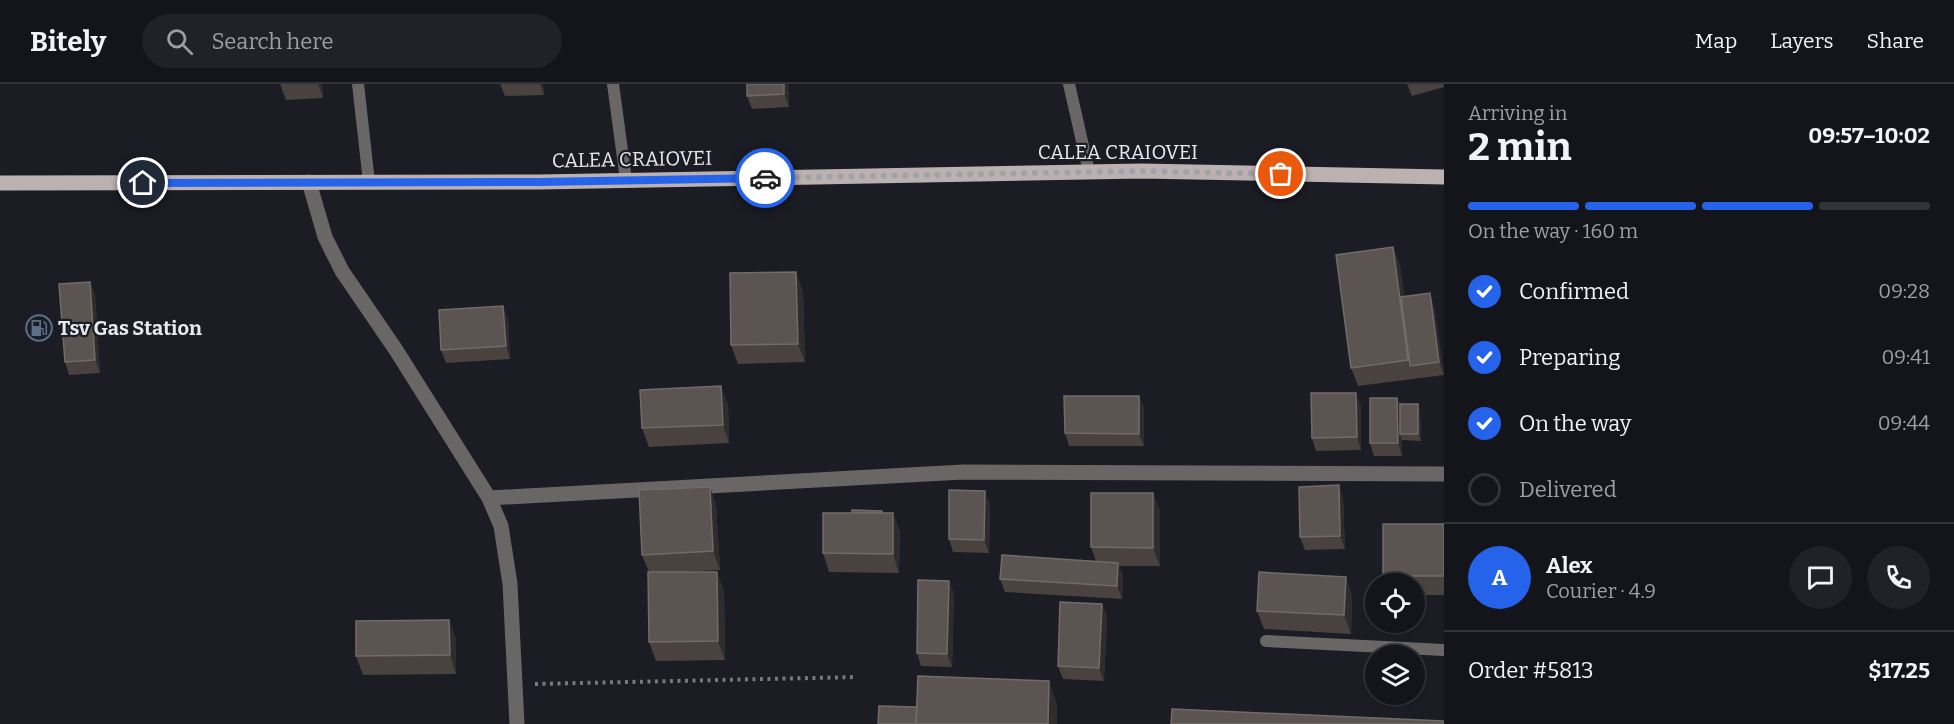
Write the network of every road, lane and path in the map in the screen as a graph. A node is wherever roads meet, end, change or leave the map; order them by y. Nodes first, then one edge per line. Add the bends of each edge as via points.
1 (358, 84) edge
2 (613, 84) edge
3 (1069, 84) edge
4 (1089, 172) junction
5 (1444, 177) edge
6 (626, 180) junction
7 (309, 182) junction
8 (369, 182) junction
9 (0, 183) edge
10 (1444, 474) edge
11 (489, 498) junction
12 (1266, 641) dead end
13 (1444, 650) edge
14 (857, 677) dead end
15 (516, 684) junction
16 (517, 724) edge

1 - 8 lane
2 - 6 lane
3 - 4 lane
4 - 5 main road, CALEA CRAIOVEI
4 - 6 main road, CALEA CRAIOVEI
6 - 8 main road, CALEA CRAIOVEI
7 - 8 main road, CALEA CRAIOVEI
7 - 9 main road, CALEA CRAIOVEI
7 - 11 street via 325,237 342,271
10 - 11 street via 963,472
11 - 15 street via 501,526 506,556
12 - 13 lane
14 - 15 path
15 - 16 street

